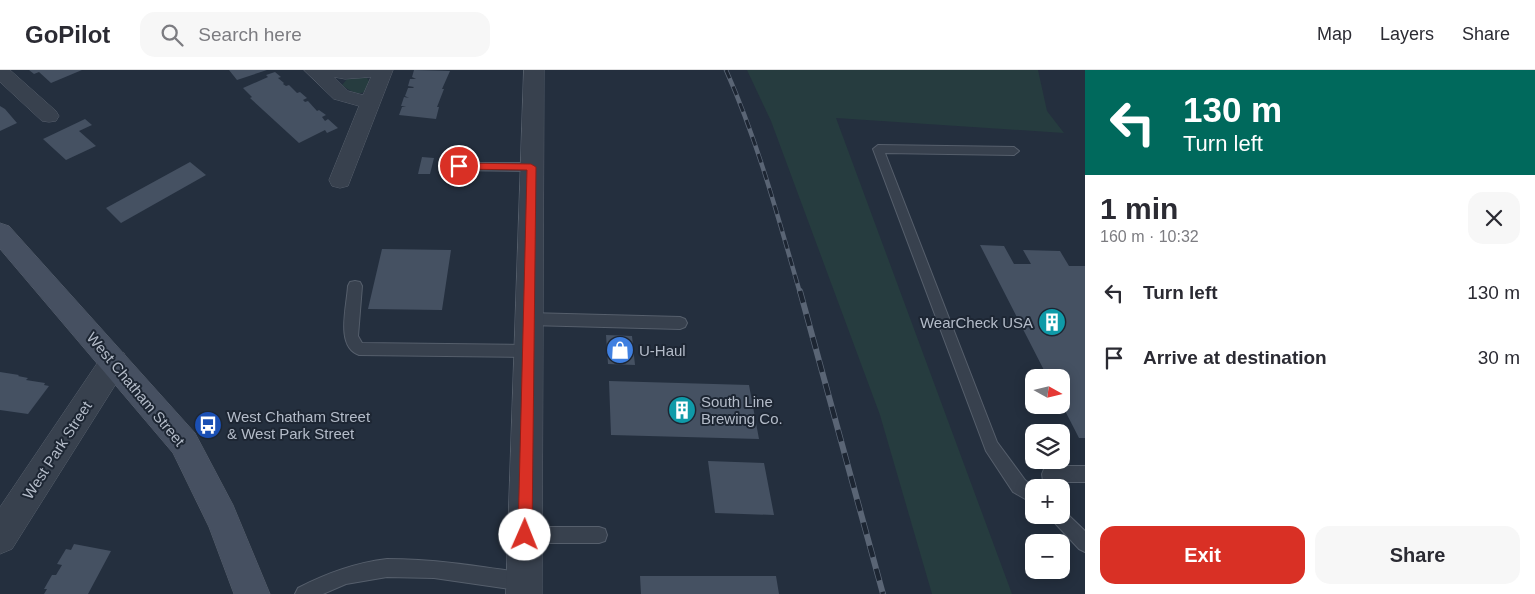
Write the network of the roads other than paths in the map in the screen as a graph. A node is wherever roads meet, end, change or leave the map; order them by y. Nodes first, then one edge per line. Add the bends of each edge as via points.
1 (0, 70) edge
2 (314, 70) edge
3 (319, 70) edge
4 (382, 70) edge
5 (534, 70) edge
6 (369, 103) junction
7 (49, 116) dead end
8 (1014, 151) dead end
9 (459, 166) dead end
10 (531, 167) junction
11 (340, 180) dead end
12 (0, 232) edge
13 (355, 286) dead end
14 (529, 319) junction
15 (680, 323) dead end
16 (529, 351) junction
17 (114, 362) junction
18 (1085, 474) edge
19 (1051, 479) edge
20 (1025, 490) edge
21 (1067, 524) edge
22 (525, 535) junction
23 (598, 536) dead end
24 (0, 537) edge
25 (1085, 543) edge
26 (524, 588) edge
27 (252, 594) edge
28 (304, 594) edge

1 - 7 street
2 - 6 street via 341,95
3 - 4 street via 345,73
4 - 6 street
5 - 10 street
6 - 11 street
8 - 20 lane via 878,149 991,446
9 - 10 lane
10 - 14 street
12 - 17 main road, West Chatham Street
13 - 16 lane via 351,336 359,349
14 - 15 lane
14 - 16 street
16 - 22 street
17 - 24 street, West Park Street
17 - 27 main road, West Chatham Street via 184,443 227,527
18 - 19 lane via 1050,474
21 - 25 lane
22 - 23 lane
22 - 26 street
26 - 28 lane via 414,568 378,569 347,575

